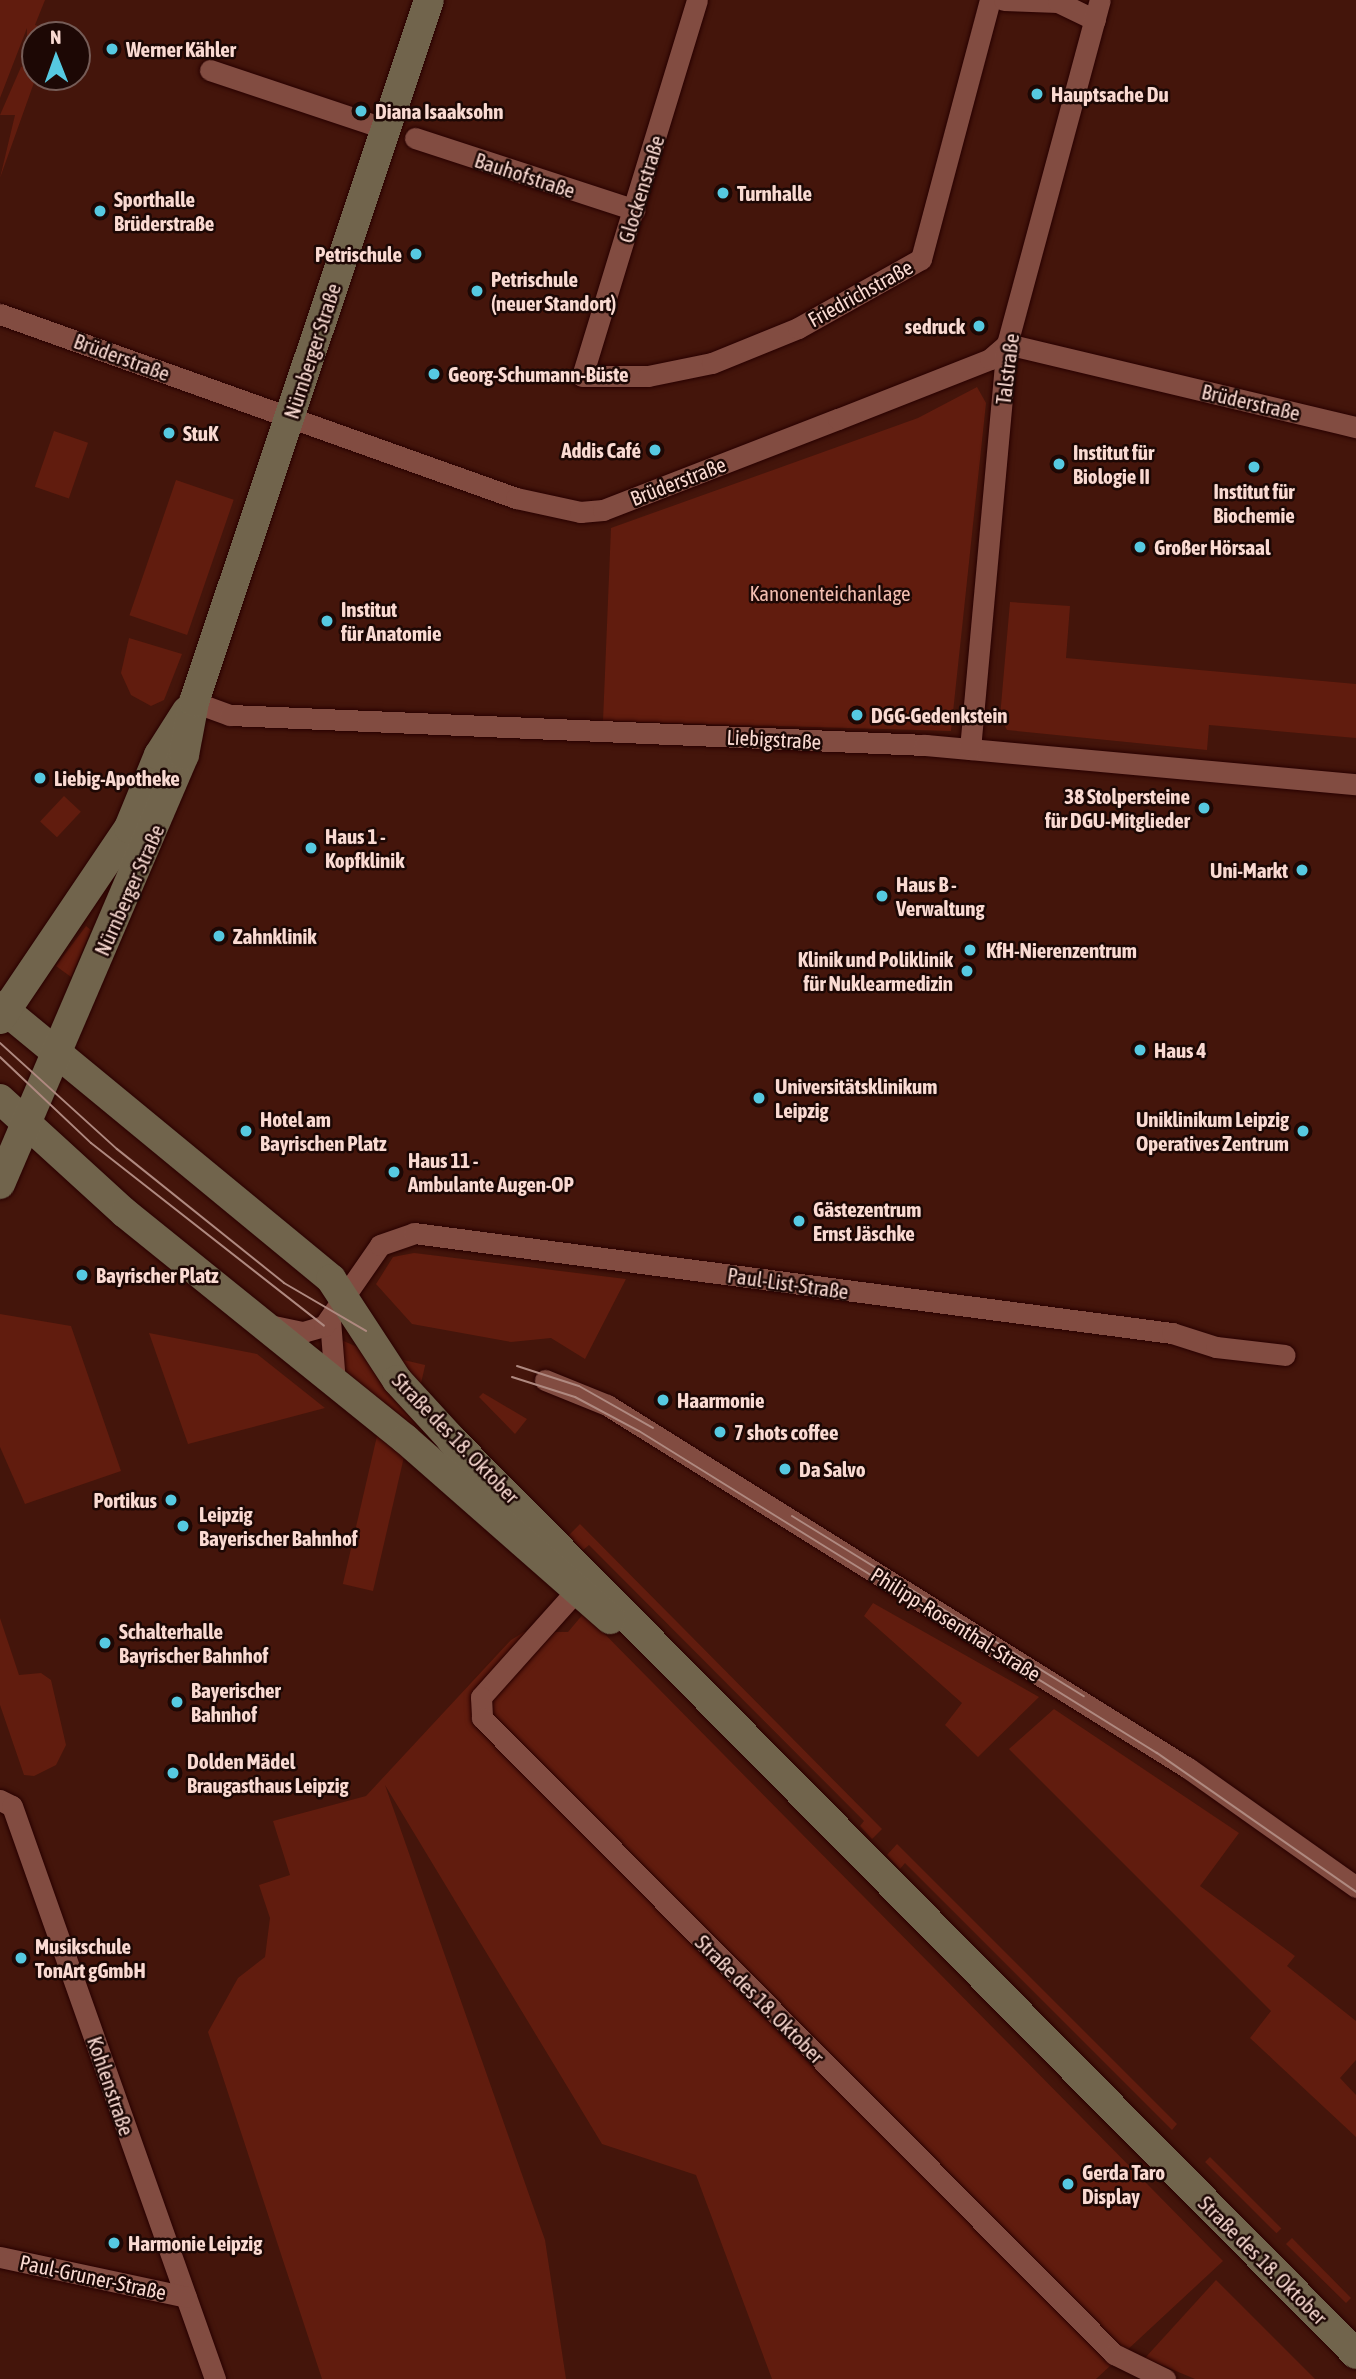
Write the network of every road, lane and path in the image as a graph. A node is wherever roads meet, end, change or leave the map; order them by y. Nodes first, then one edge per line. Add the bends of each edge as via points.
1 (429, 0) edge
2 (697, 0) edge
3 (990, 0) edge
4 (1004, 0) edge
5 (1097, 10) edge
6 (210, 70) dead end
7 (386, 129) junction
8 (415, 138) dead end
9 (635, 210) junction
10 (0, 314) edge
11 (1007, 344) junction
12 (582, 376) joint
13 (290, 415) junction
14 (1356, 427) edge
15 (194, 702) junction
16 (971, 749) junction
17 (1356, 784) edge
18 (2, 1011) edge
19 (57, 1055) junction
20 (0, 1099) edge
21 (26, 1124) junction
22 (0, 1184) edge
23 (338, 1307) junction
24 (260, 1322) junction
25 (1285, 1355) dead end
26 (545, 1380) dead end
27 (335, 1382) junction
28 (575, 1592) junction
29 (666, 1661) junction
30 (0, 1800) edge
31 (1356, 1887) edge
32 (0, 2257) edge
33 (186, 2297) junction
34 (1356, 2354) edge
35 (215, 2379) edge
36 (1165, 2379) edge

1 - 7 main road, Nürnberger Straße
2 - 9 street, Glockenstraße
3 - 12 street, Friedrichstraße via 920,259 798,328 712,363 648,376
4 - 5 street via 1058,2
5 - 11 street, Talstraße
6 - 7 street
7 - 13 main road, Nürnberger Straße
8 - 9 street, Bauhofstraße
9 - 12 street, Glockenstraße
10 - 13 street, Brüderstraße
11 - 13 street, Brüderstraße via 990,359 592,512 541,507
11 - 14 street, Brüderstraße
11 - 16 street, Talstraße
13 - 15 main road, Nürnberger Straße
15 - 16 street, Liebigstraße via 230,715
15 - 18 main road, Nürnberger Straße via 159,755 129,828
15 - 19 main road, Nürnberger Straße via 168,800
16 - 17 street, Liebigstraße
18 - 19 main road
19 - 21 main road
19 - 23 main road, Straße des 18. Oktober
20 - 21 main road
21 - 22 main road
21 - 24 main road, Straße des 18. Oktober
23 - 24 street via 303,1332
23 - 25 street, Paul-List-Straße via 380,1245 414,1233 1172,1333 1216,1347
23 - 27 street
23 - 29 main road, Straße des 18. Oktober via 397,1380
24 - 27 main road, Straße des 18. Oktober
26 - 31 street, Philipp-Rosenthal-Straße via 607,1405 1166,1754
27 - 28 main road, Straße des 18. Oktober
28 - 29 main road, Straße des 18. Oktober
28 - 36 street, Straße des 18. Oktober via 481,1697 482,1718 1114,2354
29 - 34 main road, Straße des 18. Oktober
30 - 33 street, Kohlenstraße via 15,1814
32 - 33 street, Paul-Gruner-Straße
33 - 35 street, Kohlenstraße

